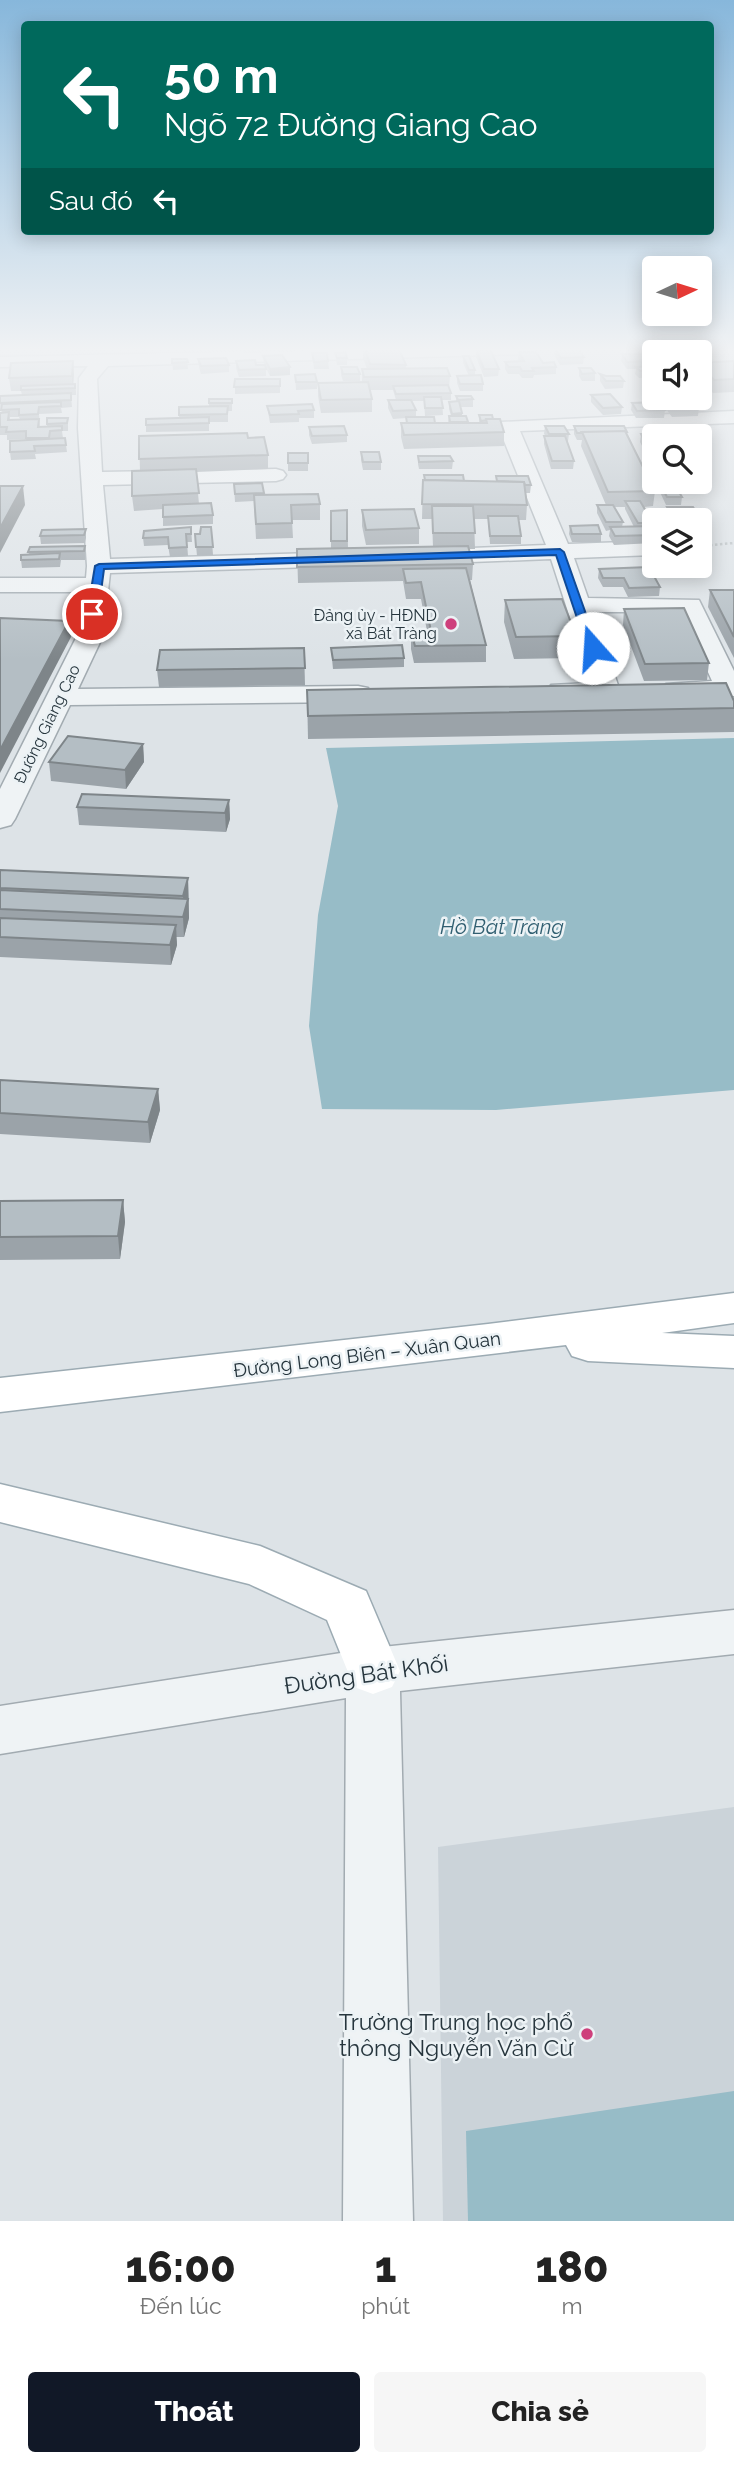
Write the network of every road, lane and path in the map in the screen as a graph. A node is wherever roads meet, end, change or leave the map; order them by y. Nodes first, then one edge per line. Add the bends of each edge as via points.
1 (91, 453) edge
2 (519, 453) edge
3 (276, 475) dead end
4 (92, 479) junction
5 (734, 542) edge
6 (712, 544) edge
7 (642, 549) edge
8 (560, 552) junction
9 (98, 576) junction
10 (0, 584) edge
11 (578, 605) junction
12 (607, 691) junction
13 (539, 692) edge
14 (388, 694) edge
15 (62, 697) junction
16 (0, 819) edge
17 (734, 1308) edge
18 (488, 1340) junction
19 (734, 1352) edge
20 (0, 1395) edge
21 (0, 1503) edge
22 (734, 1632) edge
23 (373, 1671) junction
24 (0, 1730) edge
25 (378, 2221) edge

1 - 4 street, Đường Giang Cao
2 - 8 street
3 - 4 street
4 - 9 street, Đường Giang Cao
5 - 6 path
7 - 8 street
8 - 9 street
8 - 11 street
9 - 10 street
9 - 15 street, Đường Giang Cao via 90,636
11 - 12 street
11 - 12 street via 690,606 729,689
12 - 13 street
14 - 15 street
15 - 16 street, Đường Giang Cao
17 - 18 main road, Đường Long Biên – Xuân Quan
18 - 19 main road
18 - 20 main road, Đường Long Biên – Xuân Quan
21 - 23 main road via 260,1566 348,1606
22 - 23 street, Đường Bát Khối
23 - 24 street, Đường Bát Khối
23 - 25 street

